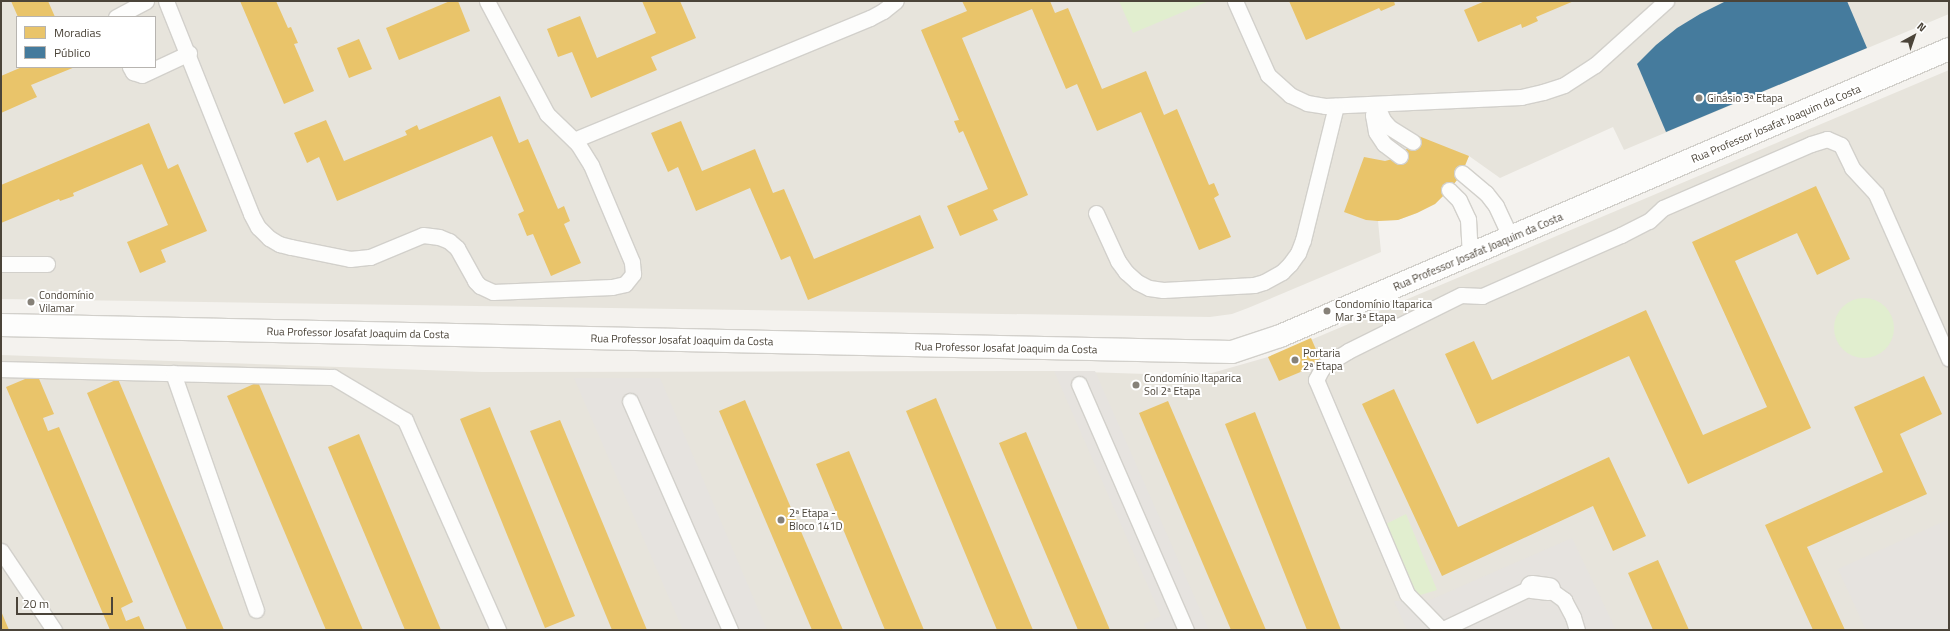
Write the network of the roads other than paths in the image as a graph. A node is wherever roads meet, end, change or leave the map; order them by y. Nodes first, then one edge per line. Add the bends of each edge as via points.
1 (146, 1) edge
2 (166, 1) edge
3 (487, 1) edge
4 (896, 1) edge
5 (1235, 1) edge
6 (1666, 1) edge
7 (118, 16) edge
8 (1949, 49) edge
9 (188, 53) junction
10 (131, 68) edge
11 (1376, 104) junction
12 (1336, 106) junction
13 (574, 140) junction
14 (1413, 142) dead end
15 (1400, 156) dead end
16 (1462, 173) dead end
17 (1449, 190) dead end
18 (1096, 213) dead end
19 (1511, 238) junction
20 (1470, 255) junction
21 (1, 264) edge
22 (46, 264) dead end
23 (1, 325) edge
24 (1949, 359) edge
25 (1, 370) edge
26 (173, 373) junction
27 (1078, 384) dead end
28 (630, 401) dead end
29 (1, 551) edge
30 (256, 610) dead end
31 (54, 630) edge
32 (498, 630) edge
33 (730, 630) edge
34 (1186, 630) edge
35 (1442, 630) edge
36 (1577, 630) edge

1 - 7 lane
2 - 9 lane
3 - 13 lane via 547,114
4 - 13 lane via 870,18
5 - 12 lane via 1261,62 1278,86 1307,103
6 - 11 lane via 1596,65 1569,82 1543,92 1521,97
8 - 19 street, Rua Professor Josafat Joaquim da Costa
9 - 10 lane via 142,75 133,72
9 - 13 lane via 258,227 269,238 292,247 350,258 370,257 423,236 431,236 449,241 457,248 475,281 493,292 612,287 625,284 633,274 632,262 591,164
11 - 12 lane
11 - 14 lane via 1389,127
11 - 15 lane via 1373,115 1376,132 1384,144
12 - 18 lane via 1298,253 1282,272 1264,282 1254,285 1163,290 1150,288 1137,282 1118,261
16 - 19 lane via 1486,193 1496,206
17 - 20 lane via 1459,200 1468,219
19 - 20 street, Rua Professor Josafat Joaquim da Costa
20 - 23 street, Rua Professor Josafat Joaquim da Costa via 1280,336 1232,352
21 - 22 lane
24 - 35 lane via 1876,194 1852,168 1841,145 1827,139 1663,208 1649,220 1621,235 1482,296 1460,295 1348,351 1325,365 1316,380 1407,594
25 - 26 lane
26 - 30 lane
26 - 32 lane via 333,377 405,420
27 - 34 lane
28 - 33 lane
29 - 31 lane
35 - 36 lane via 1540,588 1564,600

